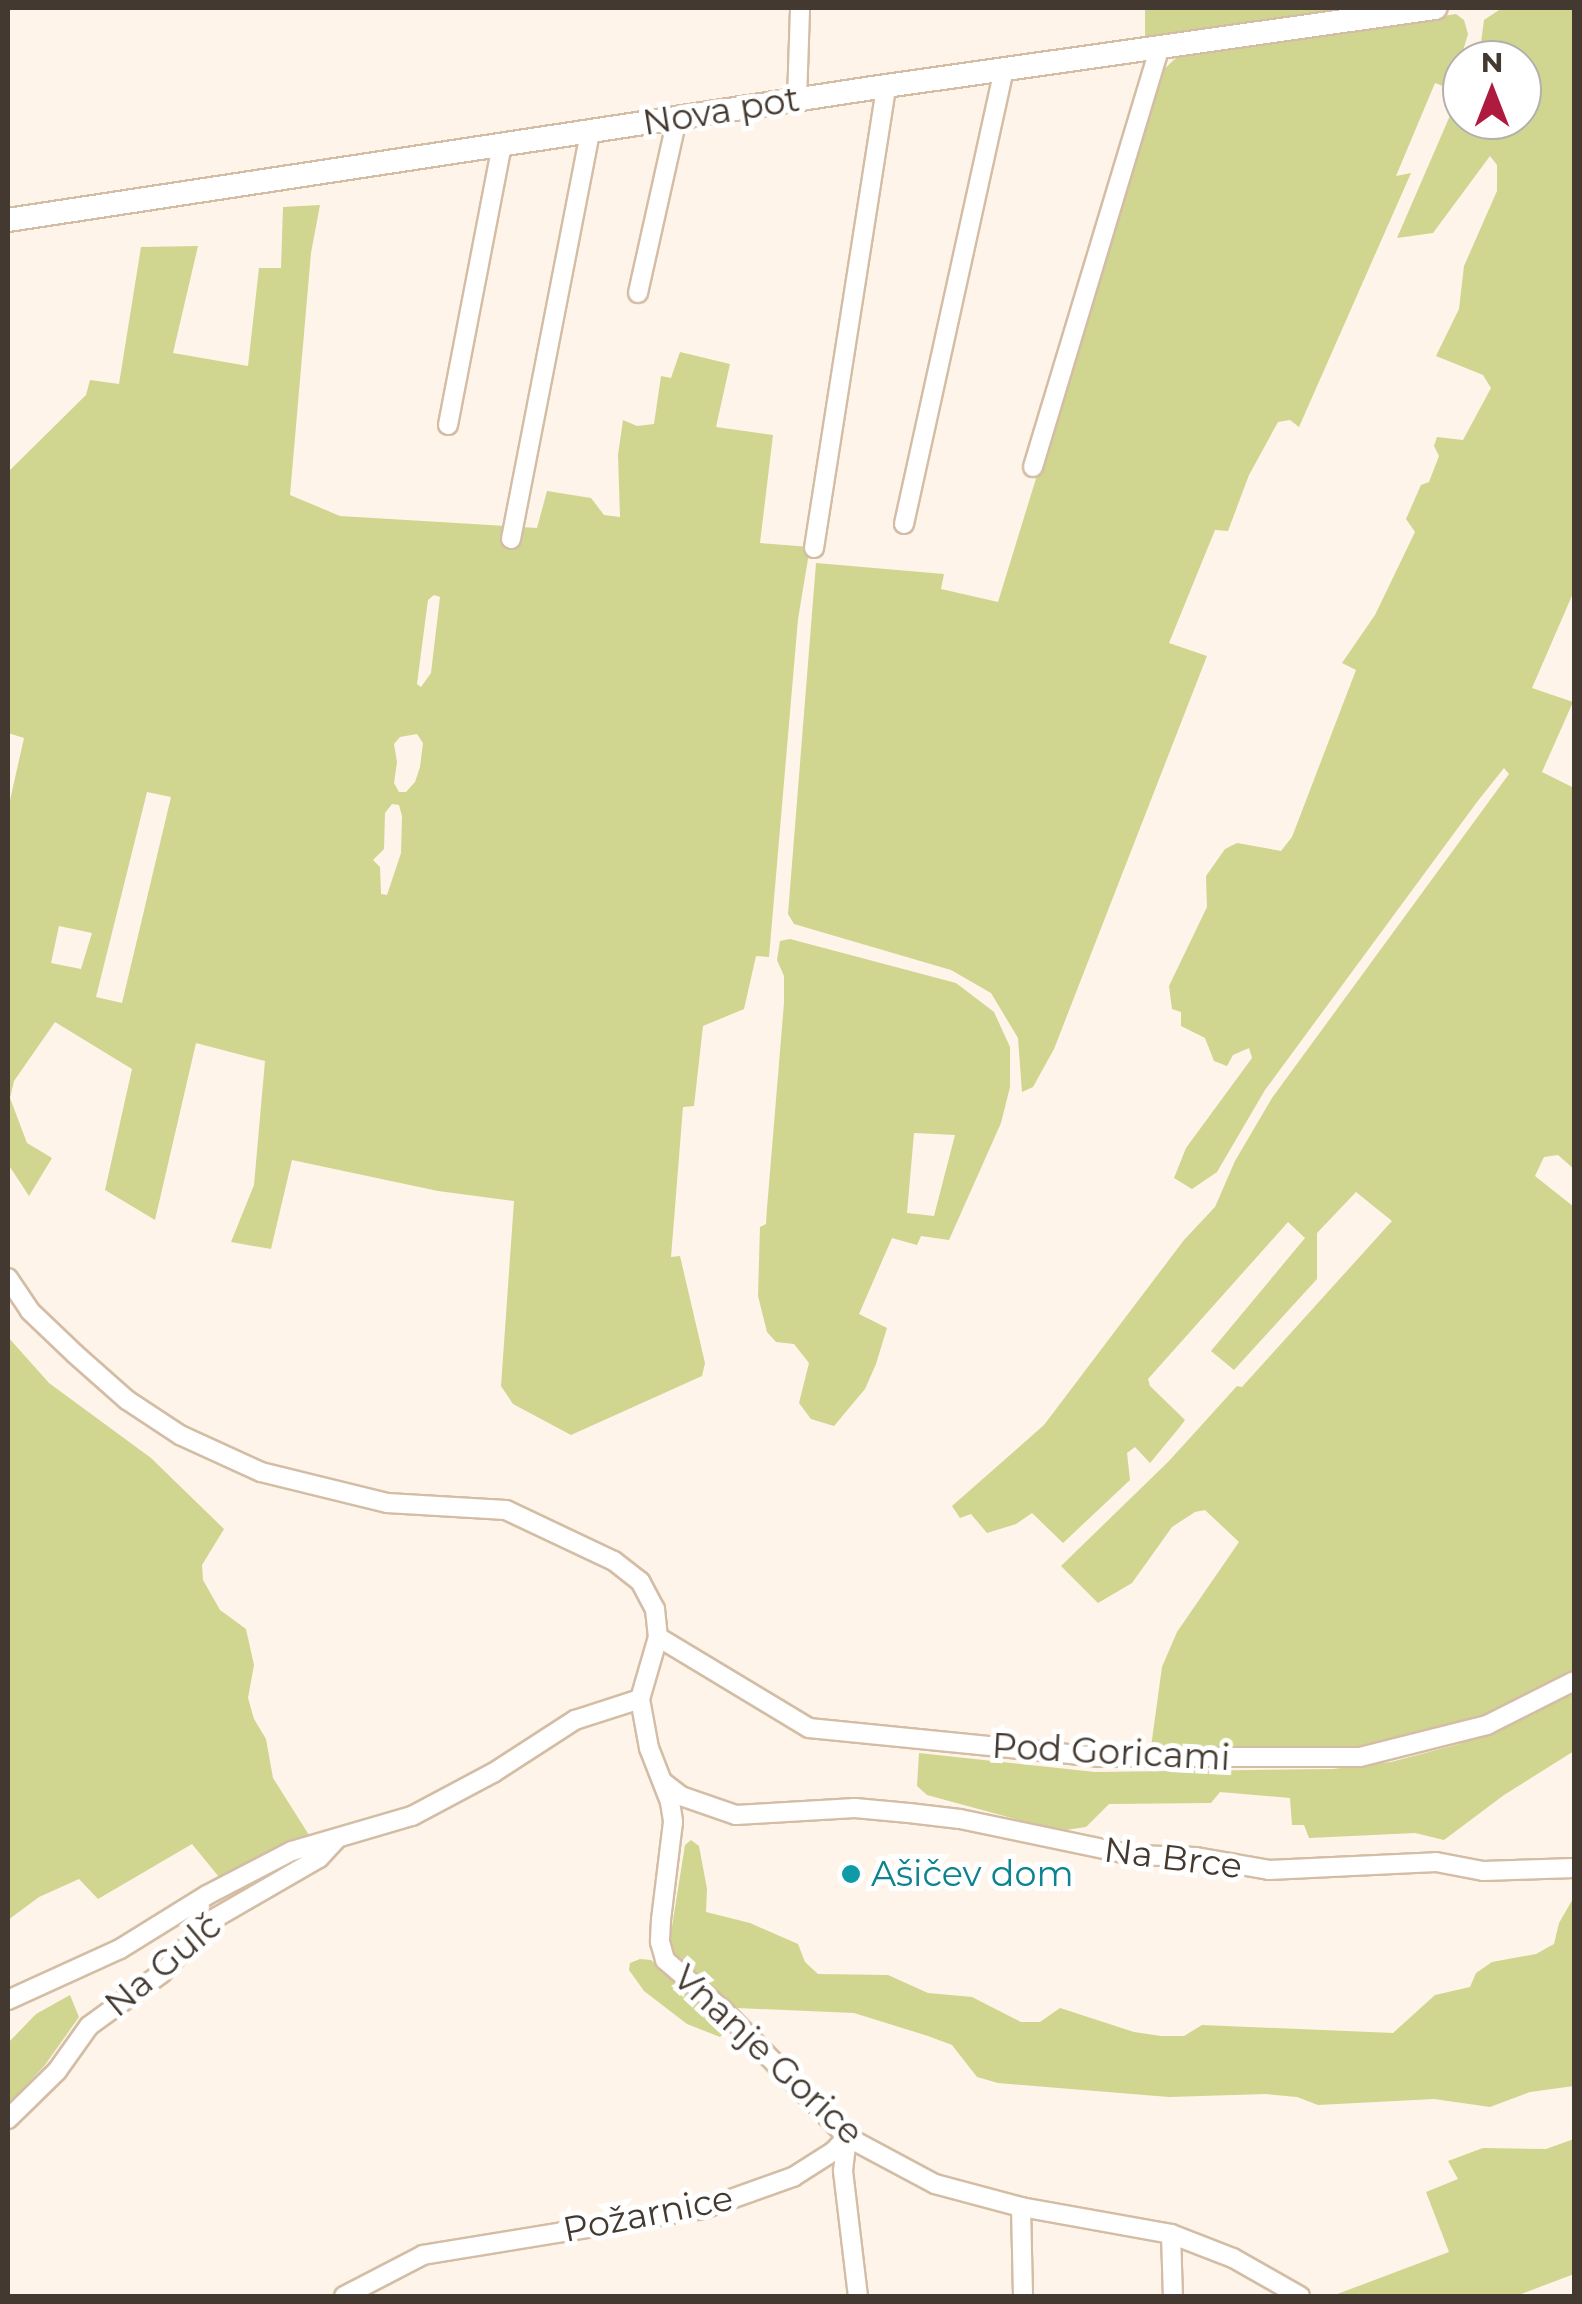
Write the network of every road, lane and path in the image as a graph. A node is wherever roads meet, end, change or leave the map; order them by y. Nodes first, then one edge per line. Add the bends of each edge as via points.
1 (800, 8) edge
2 (1435, 8) edge
3 (1160, 47) junction
4 (1004, 69) junction
5 (886, 86) junction
6 (797, 100) junction
7 (677, 118) junction
8 (590, 132) junction
9 (502, 145) junction
10 (8, 220) edge
11 (638, 293) dead end
12 (448, 425) dead end
13 (1033, 467) dead end
14 (904, 524) dead end
15 (511, 539) dead end
16 (814, 548) dead end
17 (8, 1278) edge
18 (658, 1638) junction
19 (1574, 1681) edge
20 (640, 1699) junction
21 (662, 1782) junction
22 (340, 1836) junction
23 (1574, 1868) edge
24 (8, 2000) edge
25 (8, 2120) edge
26 (846, 2137) junction
27 (1021, 2207) junction
28 (1171, 2234) junction
29 (345, 2296) edge
30 (858, 2296) edge
31 (1024, 2296) edge
32 (1173, 2296) edge
33 (1300, 2296) edge

1 - 6 street
2 - 3 street, Nova pot
3 - 4 street, Nova pot
3 - 13 street
4 - 5 street, Nova pot
4 - 14 street
5 - 6 street, Nova pot
5 - 16 street
6 - 7 street, Nova pot
7 - 8 street, Nova pot
7 - 11 street
8 - 9 street, Nova pot
8 - 15 street
9 - 10 street, Nova pot
9 - 12 street
17 - 18 street via 30,1312 75,1354 180,1435 297,1481 387,1503 506,1510 549,1527 640,1582 655,1609
18 - 19 street, Pod Goricami via 809,1728 1101,1757 1360,1758 1487,1726
18 - 20 street, Vnanje Gorice
20 - 21 street, Vnanje Gorice
20 - 22 street, Na Gulč via 575,1720 412,1816
21 - 23 street, Na Brce via 736,1815 854,1808 909,1813 1132,1855 1196,1856 1269,1870 1436,1862 1483,1871
21 - 26 street, Vnanje Gorice via 674,1822 661,1920 666,1960
22 - 24 street, Na Gulč via 292,1851 120,1950
22 - 25 street, Na Gulč via 319,1858 210,1921 162,1973 89,2026 57,2071
26 - 27 street, Vnanje Gorice via 934,2184
26 - 29 street, Požarnice via 793,2177 704,2210 423,2256
26 - 30 street via 843,2171
27 - 28 street, Vnanje Gorice
27 - 31 street
28 - 32 street
28 - 33 street, Vnanje Gorice via 1233,2258

